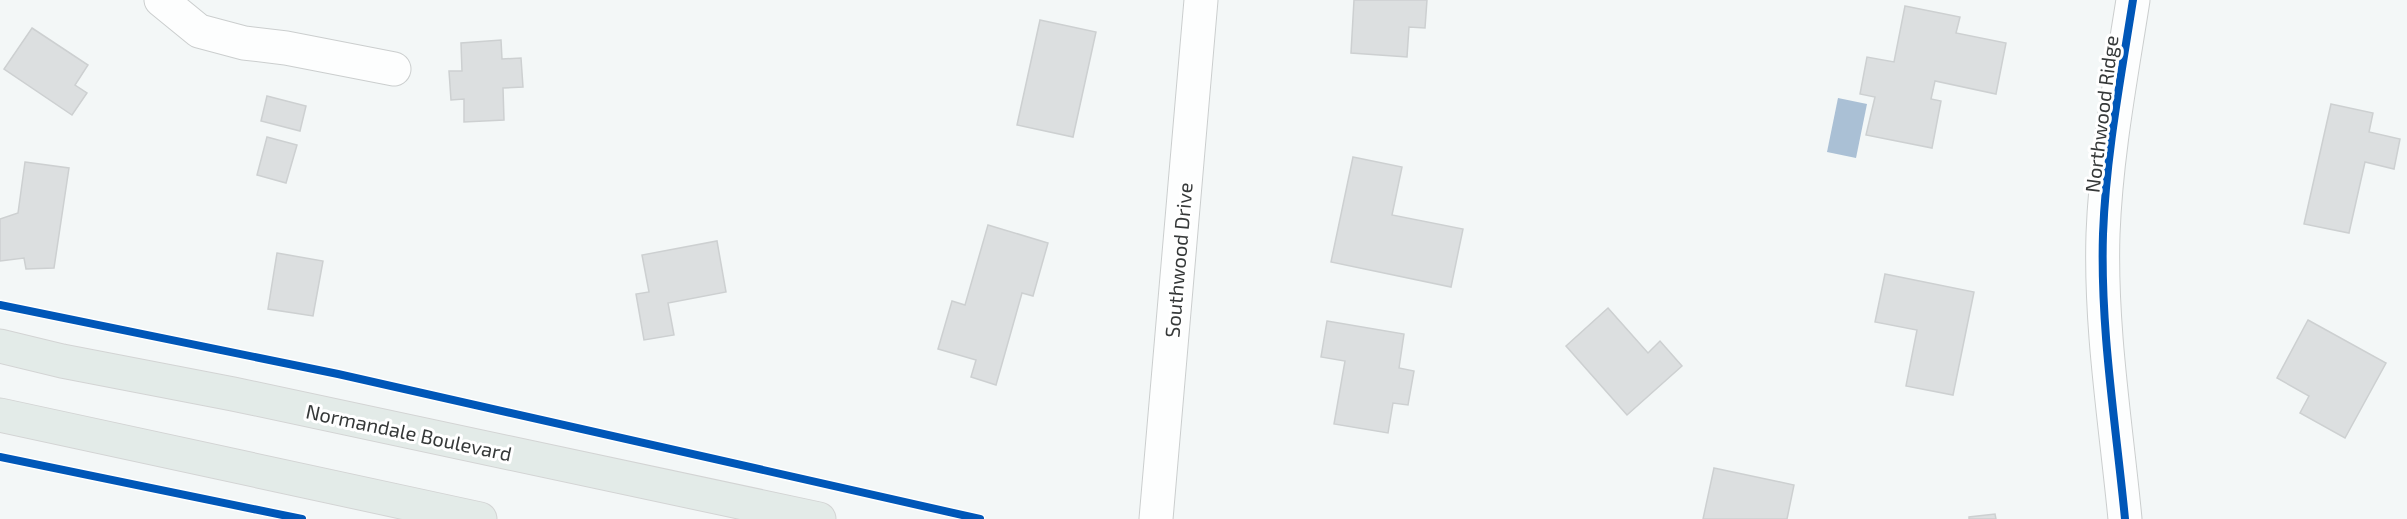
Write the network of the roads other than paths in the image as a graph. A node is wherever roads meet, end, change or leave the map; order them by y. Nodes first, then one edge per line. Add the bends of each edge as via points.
1 (161, 0) edge
2 (1201, 0) edge
3 (2133, 0) edge
4 (394, 69) dead end
5 (0, 346) edge
6 (0, 415) edge
7 (480, 519) edge
8 (819, 519) edge
9 (1156, 519) edge
10 (2126, 519) edge

1 - 4 street via 199,31 244,43
2 - 9 street, Southwood Drive
3 - 10 street, Northwood Ridge via 2111,139 2103,234 2106,326
5 - 8 main road, Normandale Boulevard
6 - 7 main road

